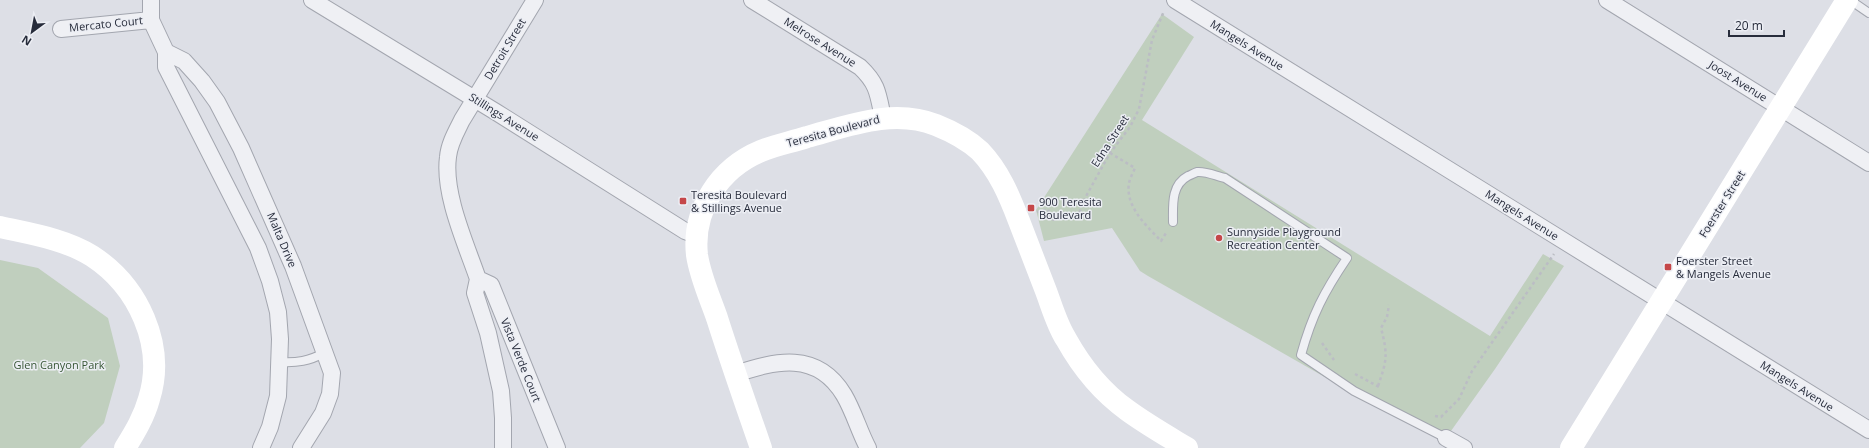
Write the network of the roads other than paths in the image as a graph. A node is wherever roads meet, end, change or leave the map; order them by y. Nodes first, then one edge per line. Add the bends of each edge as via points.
1 (151, 0) edge
2 (312, 0) edge
3 (535, 0) edge
4 (752, 0) edge
5 (1607, 0) edge
6 (1849, 0) edge
7 (1170, 3) edge
8 (1869, 13) edge
9 (151, 20) junction
10 (61, 29) dead end
11 (166, 52) junction
12 (474, 98) junction
13 (1781, 108) junction
14 (883, 118) junction
15 (1869, 162) edge
16 (1172, 222) dead end
17 (0, 227) edge
18 (696, 235) junction
19 (478, 279) junction
20 (1661, 302) junction
21 (324, 353) junction
22 (280, 362) junction
23 (735, 374) junction
24 (1869, 430) edge
25 (1446, 438) joint
26 (125, 448) edge
27 (261, 448) edge
28 (301, 448) edge
29 (503, 448) edge
30 (557, 448) edge
31 (761, 448) edge
32 (868, 448) edge
33 (1187, 448) edge
34 (1464, 448) edge
35 (1571, 448) edge

1 - 9 street
2 - 12 street, Stillings Avenue
3 - 12 street, Detroit Street
4 - 14 street, Melrose Avenue via 860,67 872,79
5 - 13 street, Joost Avenue
6 - 8 lane
6 - 13 street, Foerster Street
7 - 20 street, Mangels Avenue
9 - 10 street, Mercato Court
9 - 11 street
11 - 21 street, Malta Drive via 184,61 217,102 241,148 293,266
11 - 22 street via 166,67 258,248 278,312
12 - 18 street, Stillings Avenue via 685,231
12 - 19 street, Vista Verde Court via 452,139 447,179 451,199
13 - 15 street, Joost Avenue
13 - 20 street, Foerster Street
14 - 18 street, Teresita Boulevard via 856,123 762,150 740,162 721,178 709,196 700,216
14 - 33 street, Teresita Boulevard via 934,124 958,135 979,150 995,170 1008,193 1053,310 1065,337 1080,361 1106,392 1126,410
16 - 25 lane via 1176,186 1196,172 1208,174 1225,178 1347,258 1325,290 1309,326 1301,355 1354,391
17 - 26 street via 54,239 92,256 121,281 139,307 152,344 152,380 150,398 143,416
18 - 23 street, Teresita Boulevard via 697,257
19 - 29 street, Vista Verde Court via 475,293 488,333 501,391 504,418
19 - 30 street, Vista Verde Court via 491,285
20 - 24 street, Mangels Avenue
20 - 35 street, Foerster Street
21 - 22 lane via 301,362
21 - 28 street, Malta Drive via 332,373 330,394 323,413
22 - 27 street via 278,396 270,427
23 - 31 street, Teresita Boulevard
23 - 32 street via 764,364 780,362 802,363 819,370 832,380 843,394
25 - 34 street

